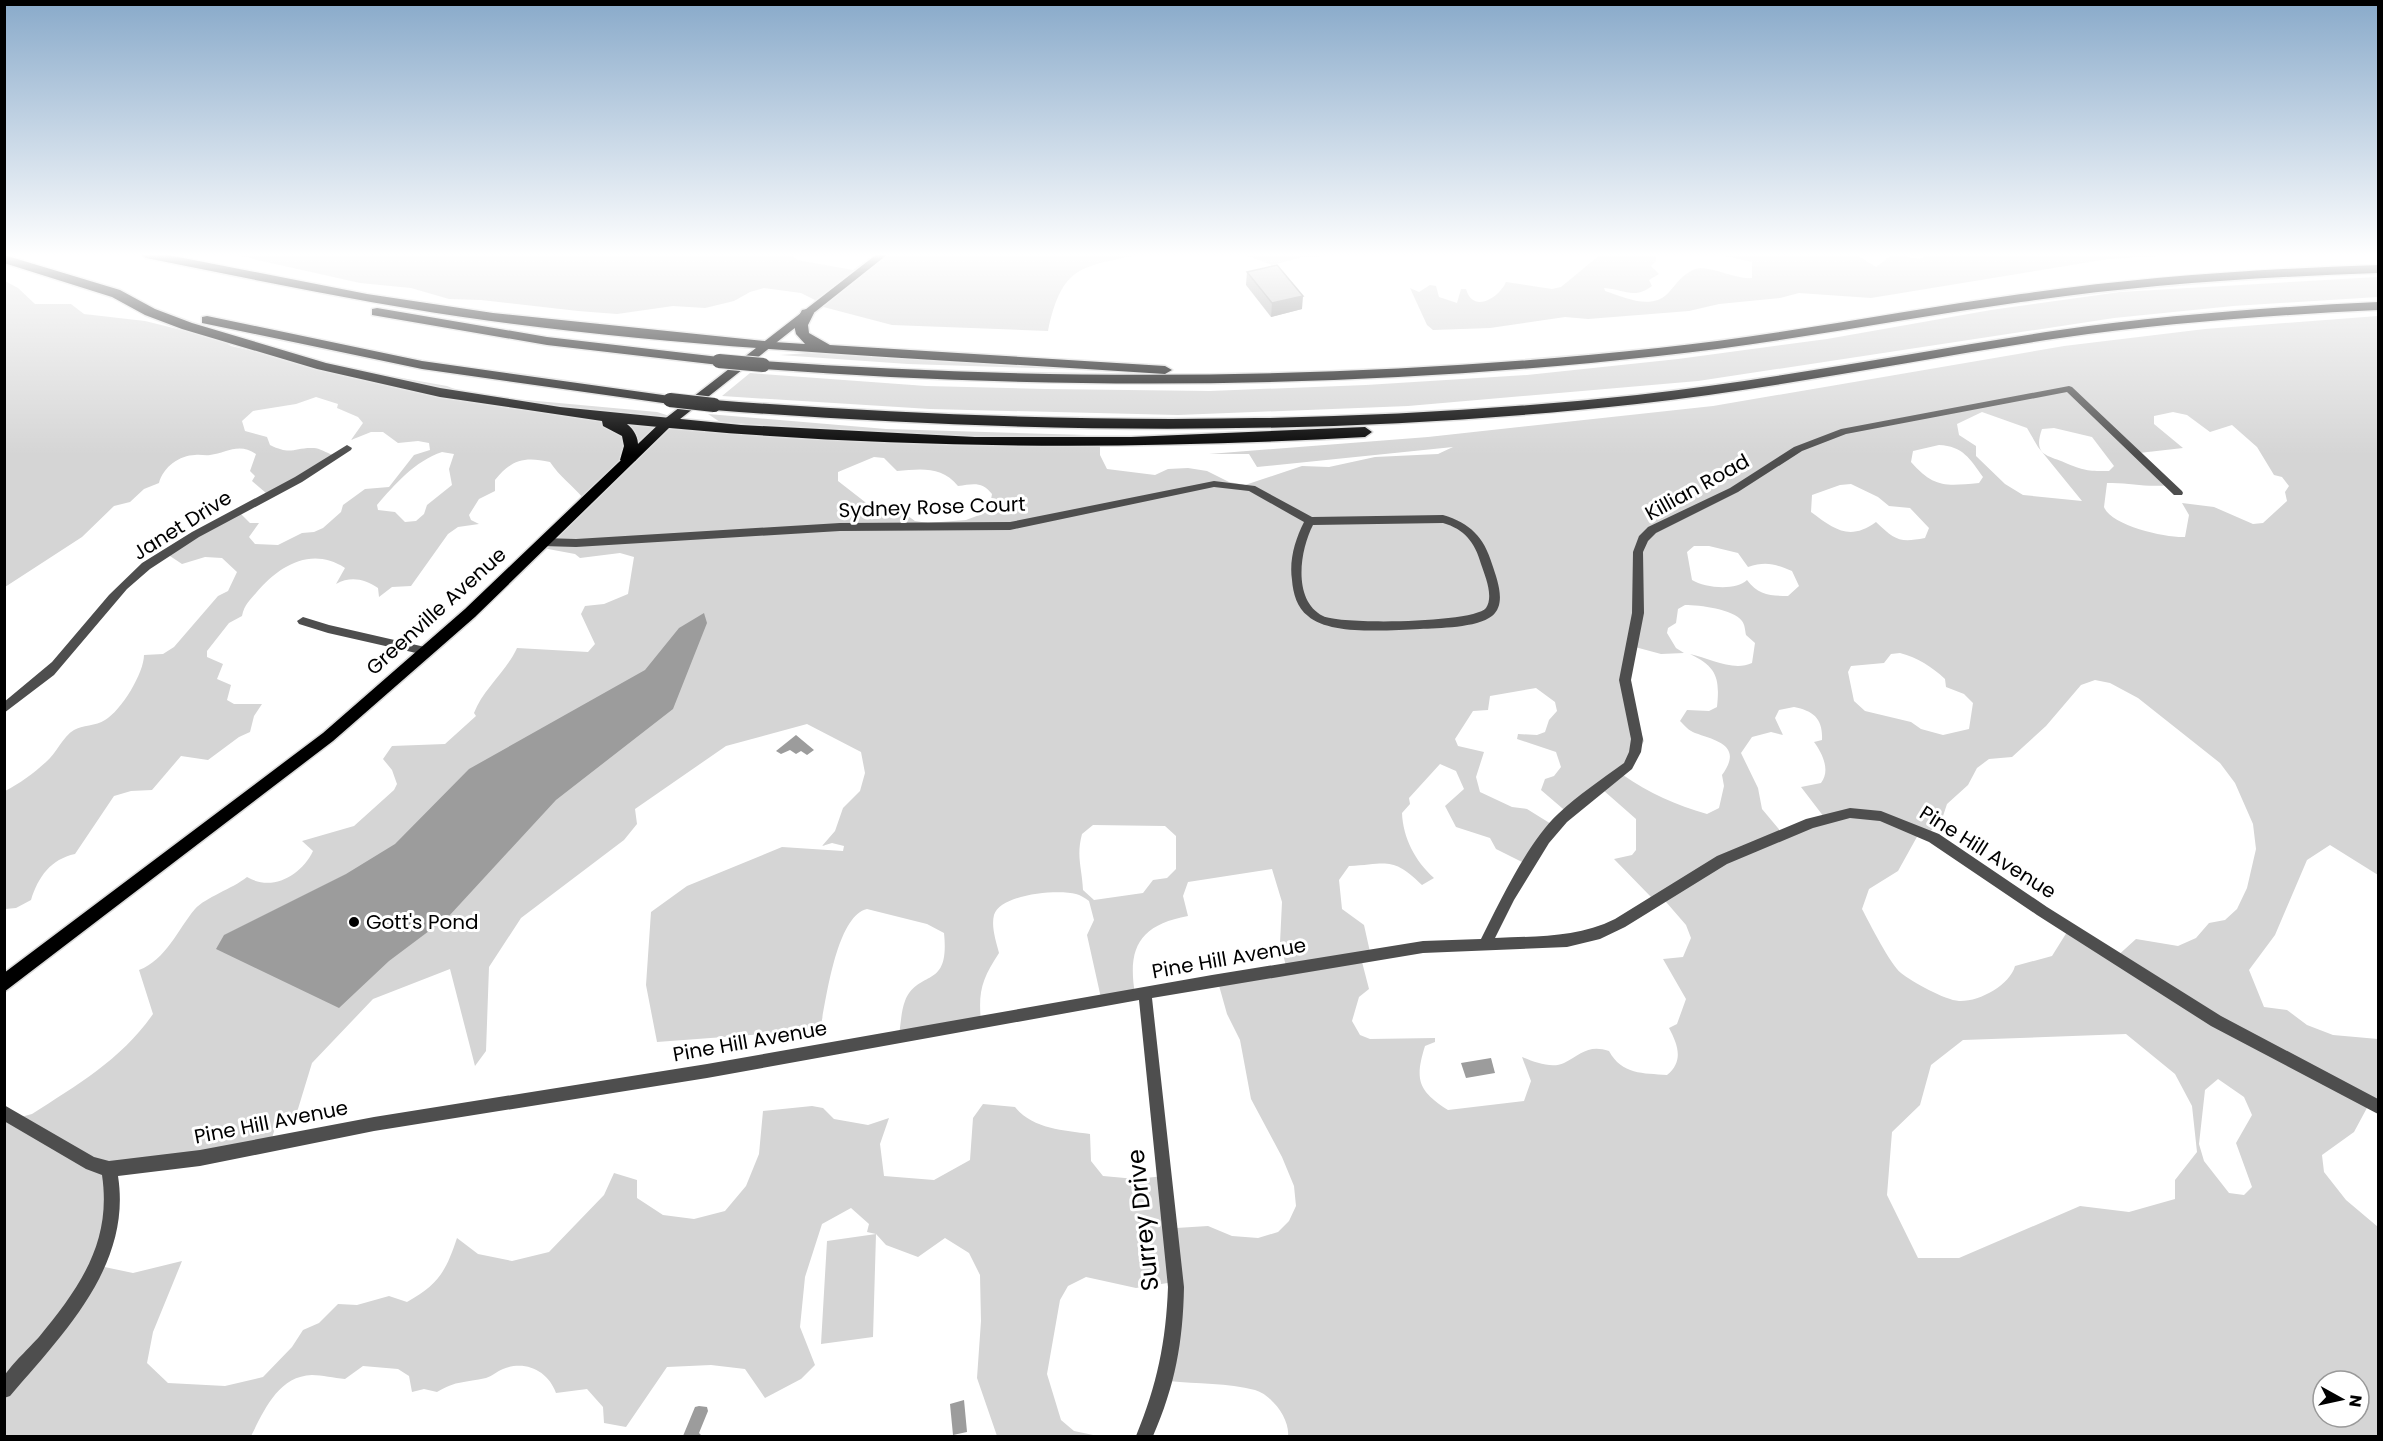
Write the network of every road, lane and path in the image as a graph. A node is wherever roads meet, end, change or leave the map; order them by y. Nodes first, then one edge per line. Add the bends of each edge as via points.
1 (178, 321) edge
2 (215, 321) edge
3 (431, 321) edge
4 (551, 321) edge
5 (796, 321) edge
6 (802, 321) edge
7 (1876, 321) edge
8 (2170, 321) edge
9 (765, 345) junction
10 (919, 354) junction
11 (1347, 377) junction
12 (1709, 390) junction
13 (554, 410) junction
14 (666, 424) junction
15 (347, 448) dead end
16 (628, 460) junction
17 (2178, 493) dead end
18 (1310, 521) junction
19 (543, 542) junction
20 (303, 621) dead end
21 (426, 651) junction
22 (4, 709) edge
23 (1486, 942) junction
24 (4, 984) edge
25 (1145, 994) junction
26 (2379, 1107) edge
27 (4, 1112) edge
28 (109, 1169) junction
29 (4, 1390) edge
30 (1145, 1437) edge

1 - 13 highway via 308,362 400,385
2 - 12 highway, bridge via 390,360 551,385 714,405 964,420 1248,423 1486,413
3 - 11 highway, bridge via 558,342 719,361 899,375 1175,381
4 - 9 highway
5 - 9 main road, Greenville Avenue
6 - 10 highway via 800,330 811,342
7 - 11 highway via 1682,350 1551,364
8 - 12 highway
9 - 10 highway
9 - 14 main road, Greenville Avenue
10 - 11 highway via 1102,367
12 - 14 highway via 1640,405 1548,416 1353,433 1207,440 928,441
13 - 14 highway
13 - 16 highway via 622,427 631,438
14 - 16 main road, Greenville Avenue
15 - 22 street, Janet Drive via 320,469 219,522 146,567 111,600 46,676
16 - 19 main road, Greenville Avenue
17 - 23 street, Killian Road via 2069,389 1844,431 1798,449 1734,490 1652,530 1638,552 1638,613 1625,680 1637,739 1635,752 1628,766 1562,818 1544,839
18 - 18 street via 1443,519 1461,524 1484,553 1494,604 1478,619 1361,626 1334,625 1318,619 1306,608 1296,574 1301,534
18 - 19 street, Sydney Rose Court via 1251,488 1214,484 1010,526 840,527
19 - 21 main road, Greenville Avenue
20 - 21 street
21 - 24 main road, Greenville Avenue via 298,761
23 - 25 street, Pine Hill Avenue via 1423,947
23 - 26 street, Pine Hill Avenue via 1567,941 1600,933 1722,860 1832,816 1866,813 1902,822 1934,838 2216,1021
25 - 28 street, Pine Hill Avenue via 707,1071 374,1124 200,1158
25 - 30 street, Surrey Drive via 1176,1287 1171,1365
27 - 28 street, Pine Hill Avenue via 91,1164
28 - 29 street via 112,1221 93,1273 74,1303

